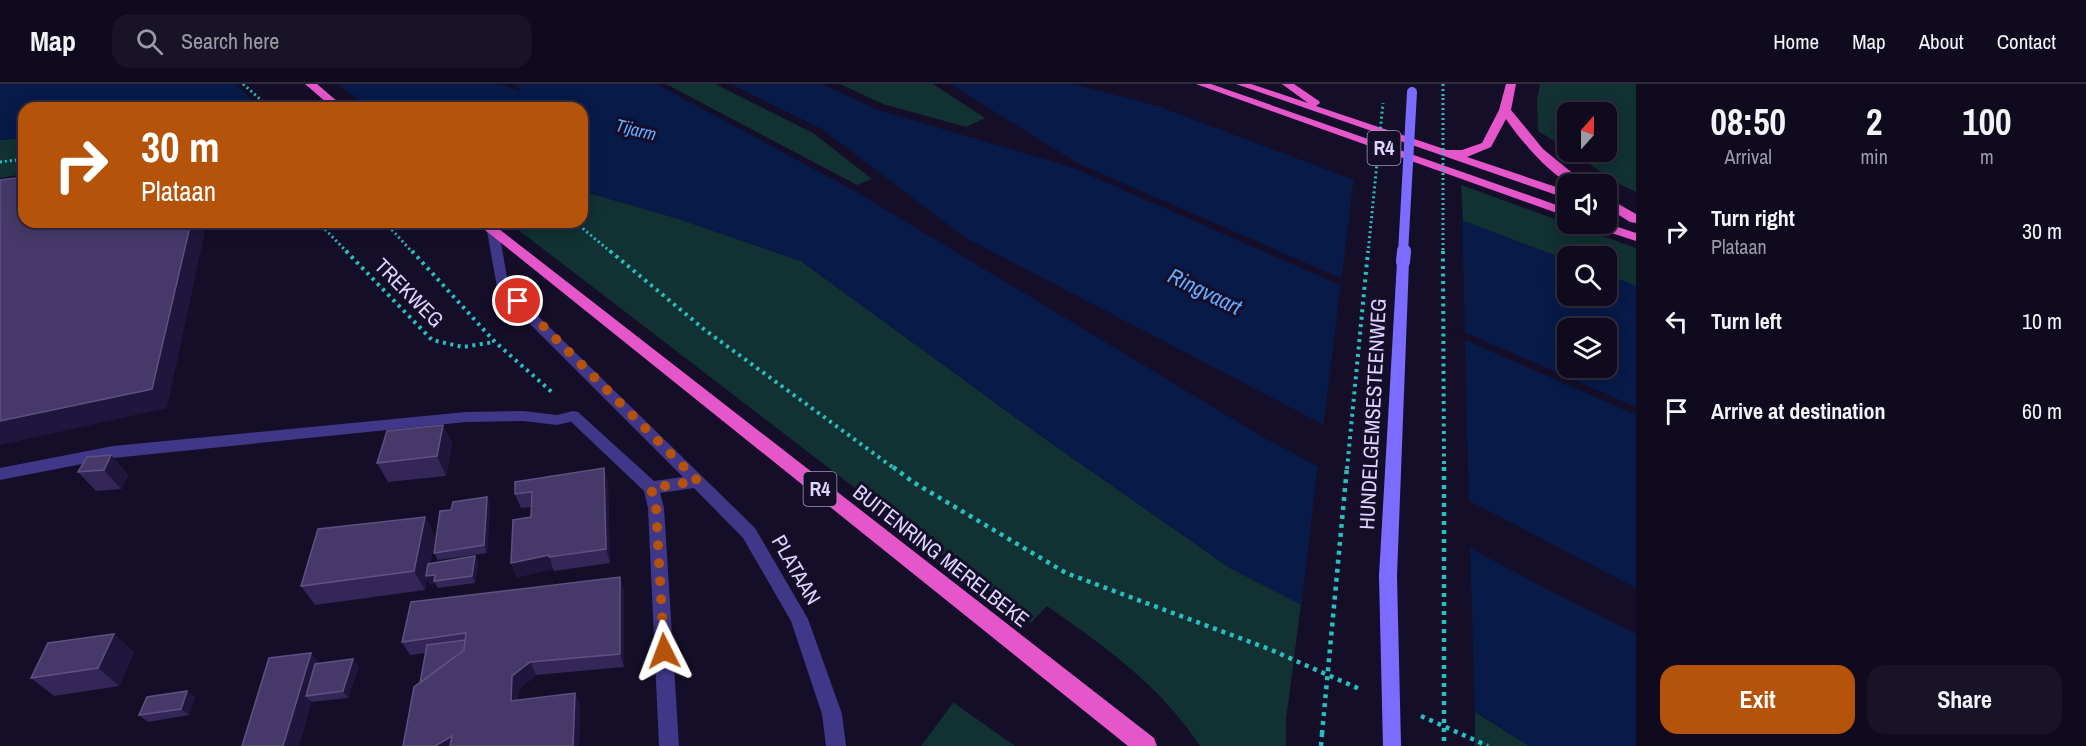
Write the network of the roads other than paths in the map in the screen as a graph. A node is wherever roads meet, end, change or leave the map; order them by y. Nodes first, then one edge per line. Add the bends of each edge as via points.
1 (310, 84) edge
2 (1201, 84) edge
3 (1241, 84) edge
4 (1287, 84) edge
5 (1511, 84) edge
6 (1412, 88) edge
7 (332, 102) edge
8 (1505, 110) junction
9 (1336, 117) junction
10 (1438, 151) junction
11 (1566, 174) edge
12 (1557, 191) edge
13 (1617, 208) edge
14 (1557, 209) edge
15 (1617, 213) edge
16 (1636, 219) edge
17 (488, 228) edge
18 (489, 228) edge
19 (1617, 230) edge
20 (1636, 237) edge
21 (0, 474) edge
22 (698, 481) junction
23 (651, 488) junction
24 (669, 746) edge
25 (836, 746) edge
26 (1146, 746) edge
27 (1392, 746) edge

1 - 7 highway
2 - 14 highway, R4
3 - 9 highway
4 - 9 highway
5 - 8 highway
6 - 27 main road, HUNDELGEMSESTEENWEG, bridge via 1388,576
8 - 10 highway via 1487,145 1463,154
8 - 11 highway via 1544,159
9 - 10 highway
10 - 12 highway
13 - 16 highway
15 - 16 highway
17 - 22 street, PLATAAN via 502,284
18 - 26 highway, BUITENRING MERELBEKE / R4
19 - 20 highway
21 - 23 street via 112,452 466,417 557,420 573,416
22 - 23 street
22 - 25 street, PLATAAN via 749,533 799,619 832,714
23 - 24 street via 656,508

